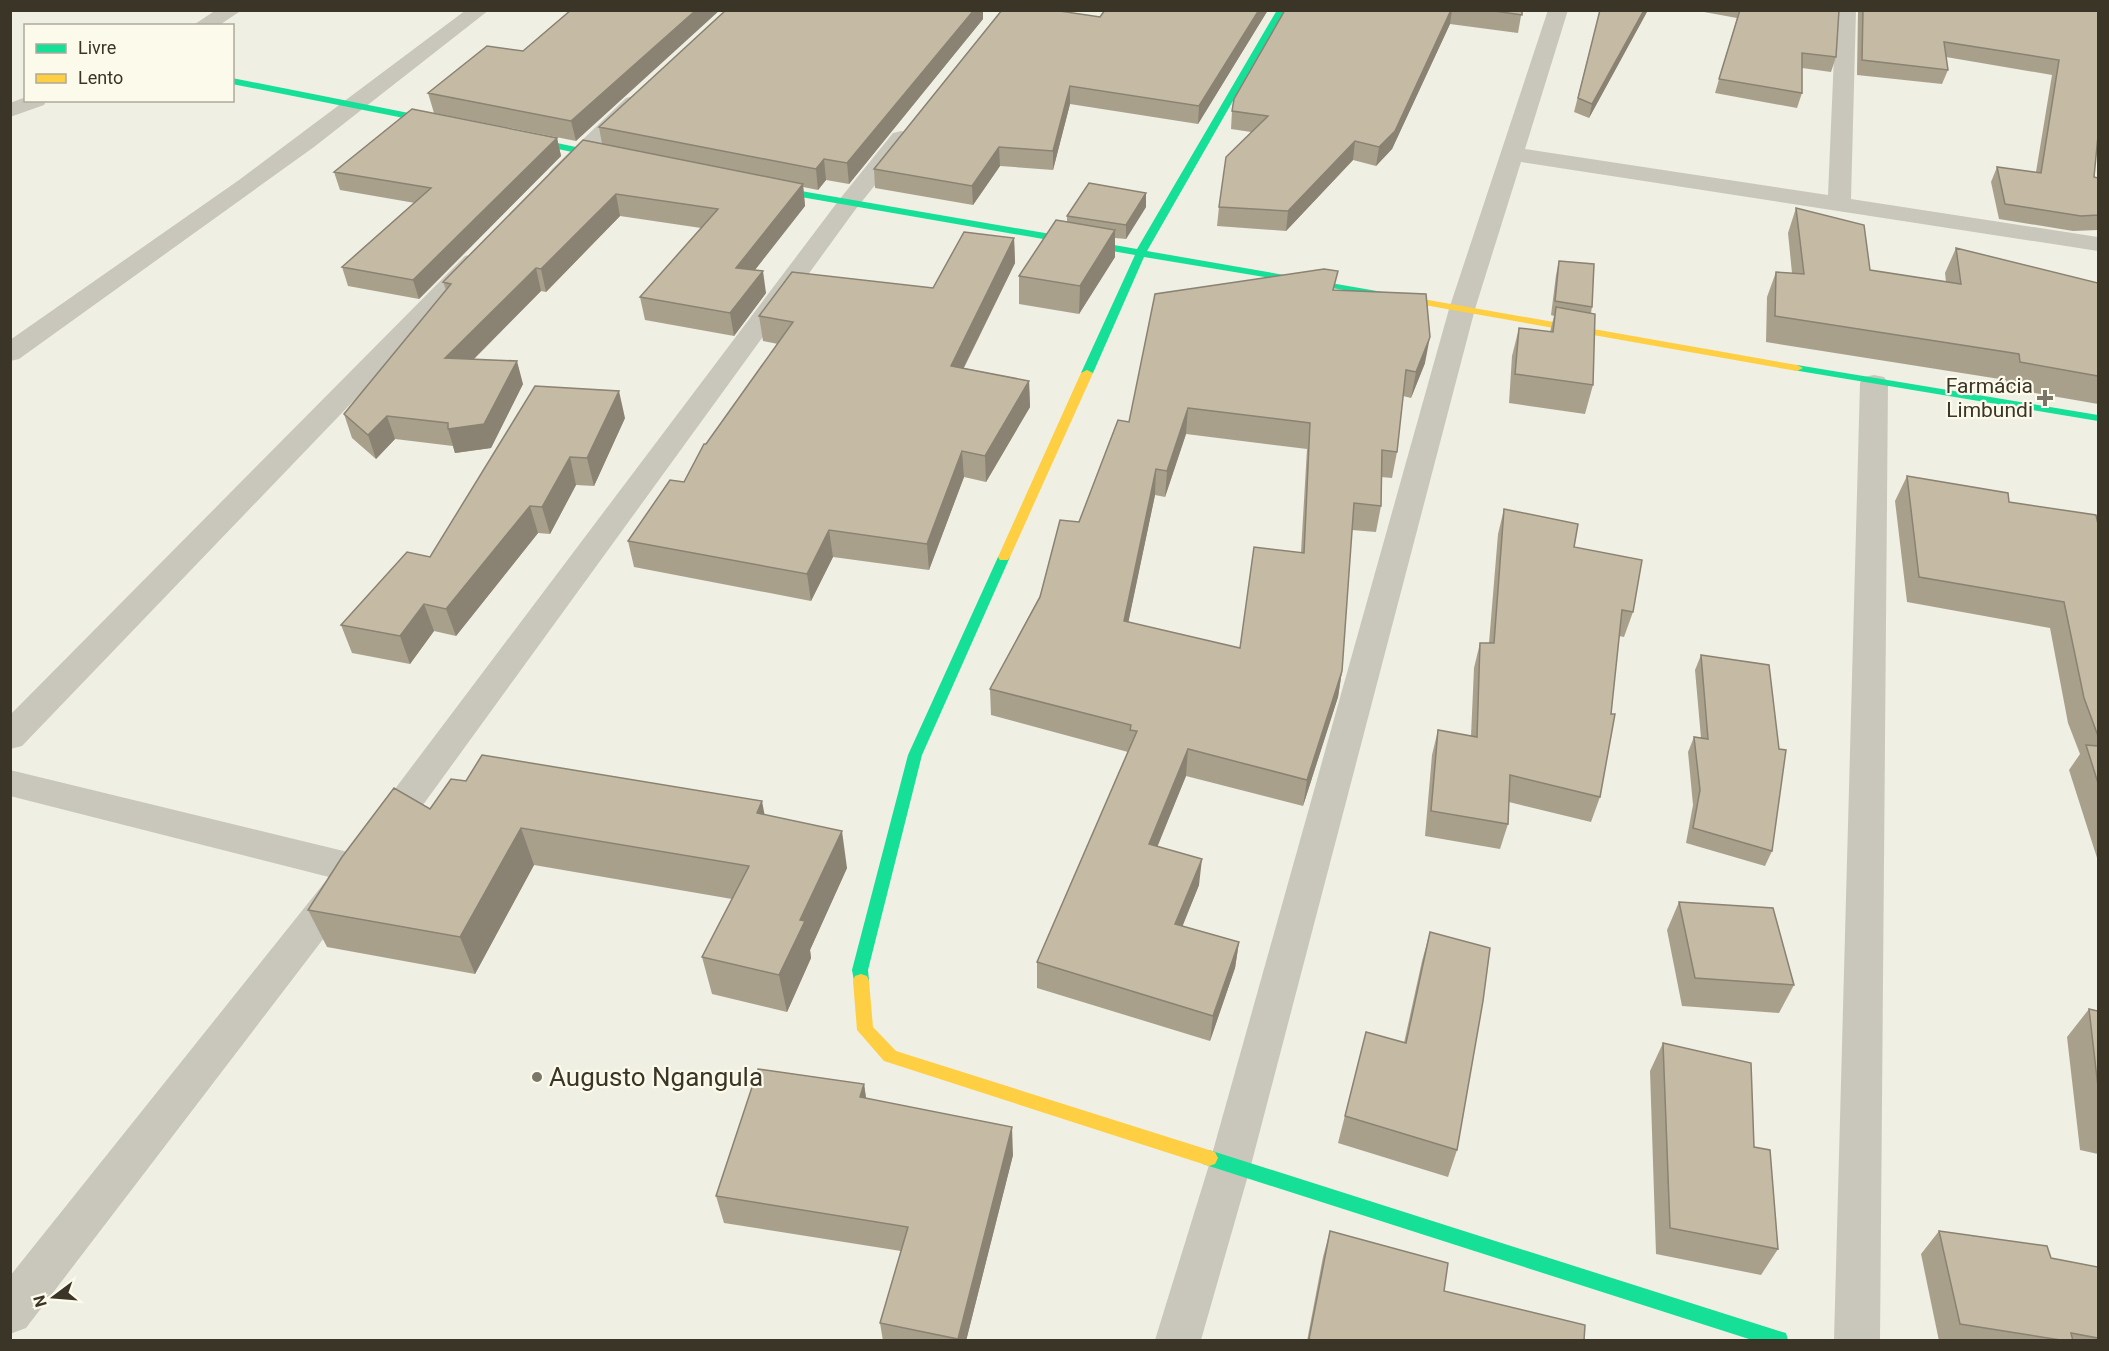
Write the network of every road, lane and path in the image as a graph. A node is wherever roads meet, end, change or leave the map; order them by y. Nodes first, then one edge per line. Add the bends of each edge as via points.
1 (232, 10) edge
2 (479, 10) edge
3 (1281, 10) edge
4 (1558, 10) edge
5 (1846, 10) edge
6 (206, 24) edge
7 (234, 81) edge
8 (650, 89) edge
9 (31, 102) edge
10 (359, 106) junction
11 (10, 111) edge
12 (914, 122) edge
13 (465, 127) edge
14 (500, 134) edge
15 (582, 151) junction
16 (1511, 154) junction
17 (628, 160) edge
18 (743, 184) edge
19 (540, 194) edge
20 (1839, 204) junction
21 (847, 205) junction
22 (491, 244) edge
23 (2098, 244) edge
24 (1141, 252) junction
25 (1462, 309) junction
26 (10, 353) edge
27 (1874, 383) junction
28 (2098, 418) edge
29 (10, 737) edge
30 (10, 783) edge
31 (356, 869) junction
32 (1230, 1165) junction
33 (10, 1312) edge
34 (1178, 1341) edge
35 (1779, 1341) edge
36 (1857, 1341) edge

1 - 6 street
2 - 10 street
3 - 24 street
4 - 16 street
5 - 20 street
7 - 10 street
8 - 15 street
9 - 11 street
10 - 13 street
10 - 26 street
12 - 21 street
14 - 15 street
15 - 17 street
15 - 19 street
16 - 20 street
16 - 25 street
18 - 21 street
20 - 23 street
21 - 24 street
21 - 31 street
22 - 29 street
24 - 25 street
24 - 32 street via 915,755 860,970 865,1030 890,1056
25 - 27 street
25 - 32 street
27 - 28 street
27 - 36 street
30 - 31 street
31 - 33 street
32 - 34 street
32 - 35 street

